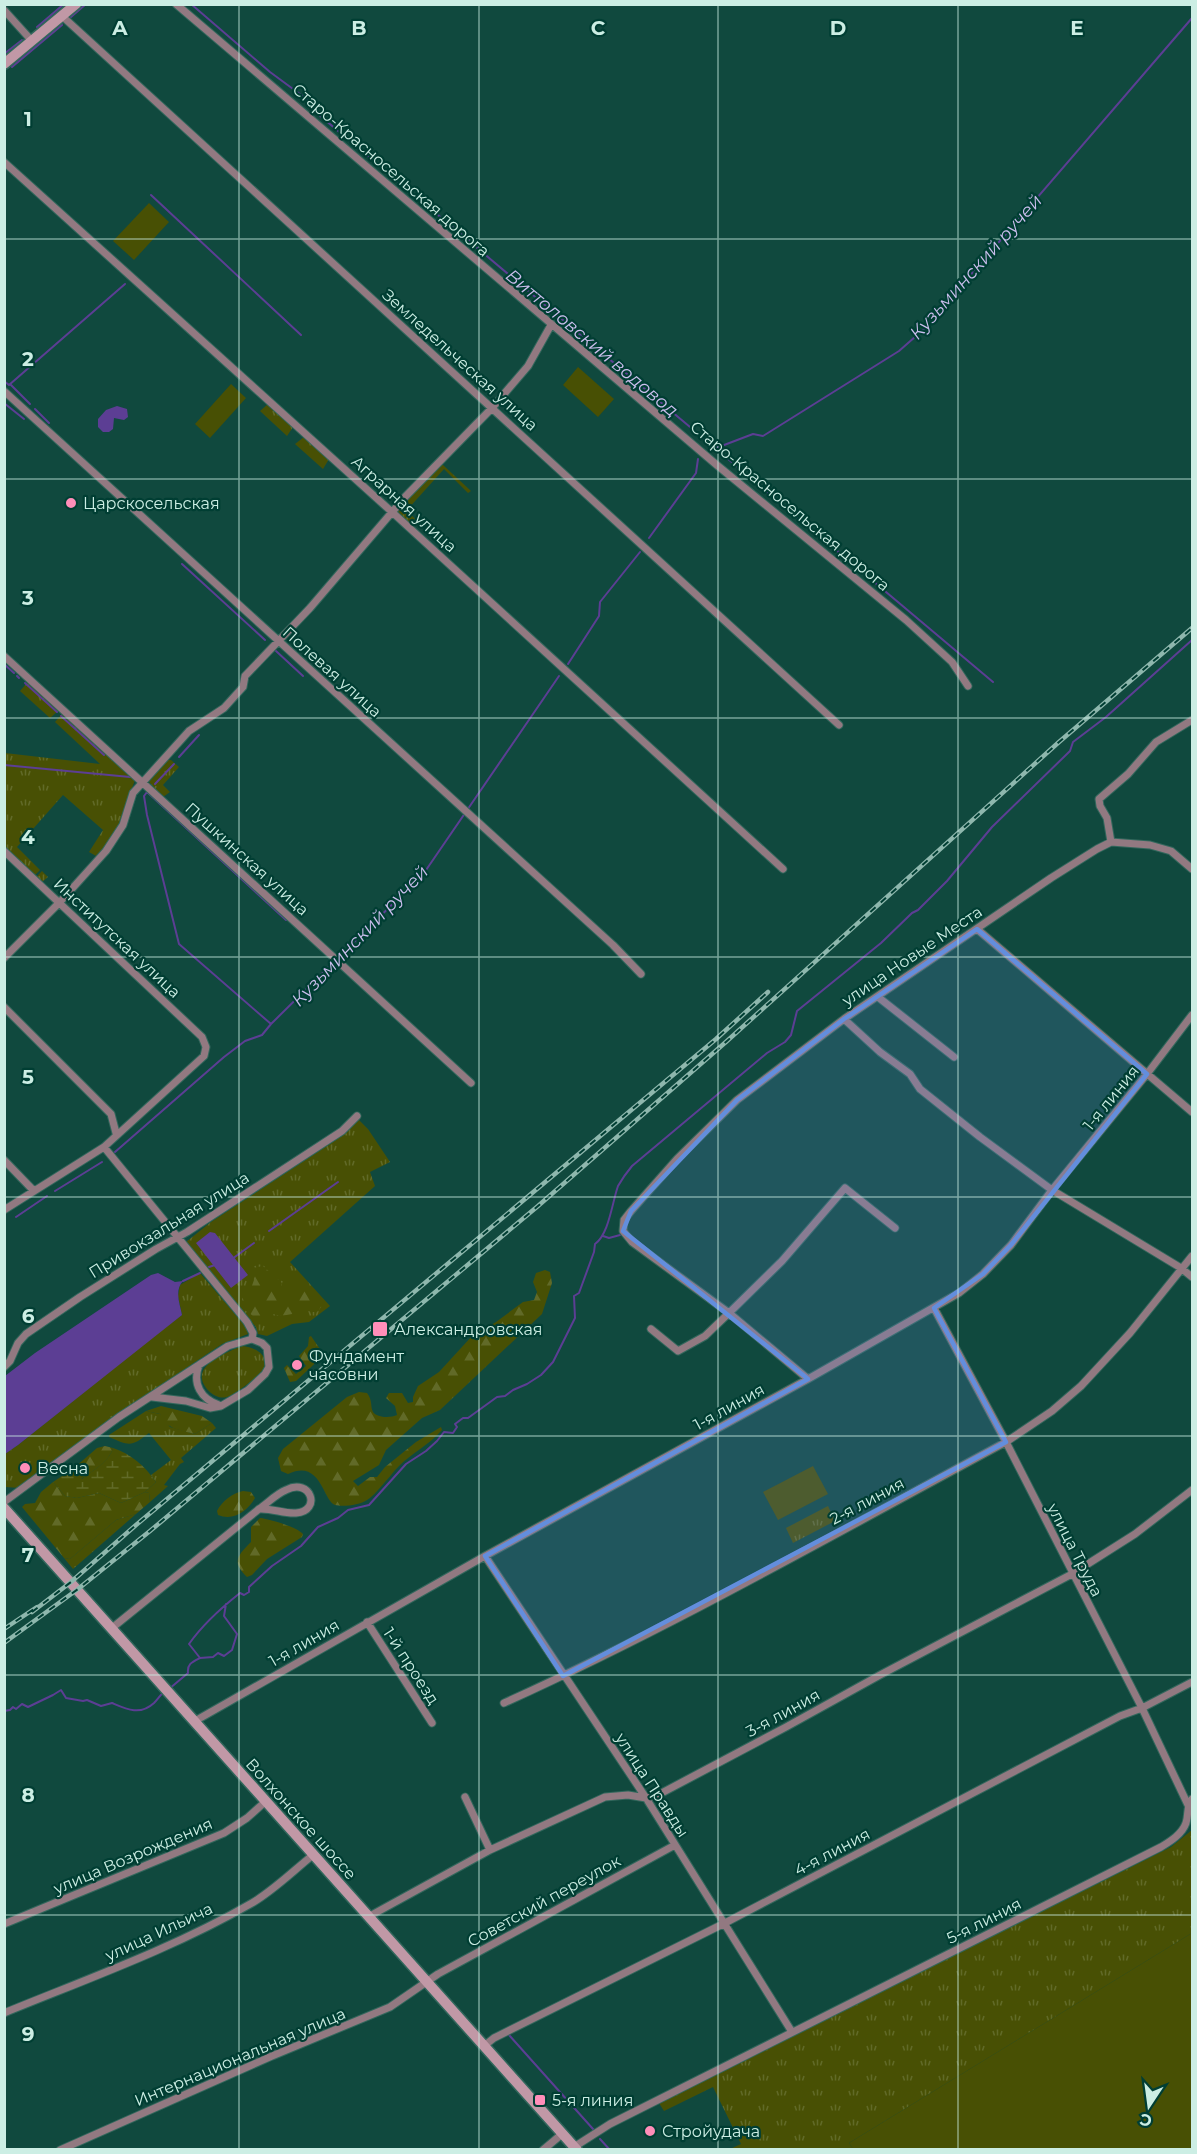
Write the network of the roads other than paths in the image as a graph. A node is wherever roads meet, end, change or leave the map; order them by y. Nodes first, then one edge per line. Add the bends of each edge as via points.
1 (76, 4) edge
2 (176, 4) edge
3 (4, 10) edge
4 (62, 16) junction
5 (32, 42) junction
6 (4, 64) edge
7 (4, 162) edge
8 (551, 325) junction
9 (4, 391) edge
10 (492, 408) junction
11 (392, 512) junction
12 (278, 641) junction
13 (4, 656) edge
14 (968, 686) dead end
15 (1192, 720) edge
16 (840, 725) dead end
17 (143, 782) junction
18 (1111, 842) junction
19 (4, 851) edge
20 (783, 869) dead end
21 (1192, 869) edge
22 (60, 903) junction
23 (977, 929) junction
24 (4, 958) edge
25 (641, 974) dead end
26 (878, 997) junction
27 (4, 1006) edge
28 (1192, 1015) edge
29 (844, 1019) junction
30 (954, 1057) dead end
31 (1147, 1074) junction
32 (471, 1083) dead end
33 (1192, 1112) edge
34 (357, 1116) dead end
35 (116, 1133) junction
36 (104, 1147) junction
37 (4, 1160) edge
38 (34, 1191) junction
39 (1052, 1191) junction
40 (4, 1210) edge
41 (895, 1228) dead end
42 (177, 1238) junction
43 (1192, 1256) edge
44 (1181, 1268) junction
45 (1192, 1277) edge
46 (934, 1308) junction
47 (729, 1313) junction
48 (651, 1329) dead end
49 (252, 1339) junction
50 (199, 1365) junction
51 (4, 1366) edge
52 (808, 1379) junction
53 (152, 1397) junction
54 (221, 1406) junction
55 (1006, 1442) junction
56 (1192, 1490) edge
57 (4, 1502) edge
58 (4, 1508) edge
59 (259, 1509) junction
60 (485, 1556) junction
61 (1072, 1574) junction
62 (367, 1622) junction
63 (112, 1628) junction
64 (563, 1676) junction
65 (1192, 1682) edge
66 (504, 1703) dead end
67 (1142, 1708) junction
68 (195, 1721) junction
69 (432, 1723) dead end
70 (465, 1797) dead end
71 (646, 1798) junction
72 (265, 1802) junction
73 (1190, 1802) edge
74 (1189, 1823) edge
75 (675, 1845) junction
76 (490, 1850) junction
77 (313, 1855) junction
78 (368, 1917) junction
79 (725, 1923) junction
80 (4, 1924) edge
81 (426, 1982) junction
82 (4, 2013) edge
83 (792, 2032) junction
84 (484, 2046) junction
85 (562, 2134) junction
86 (575, 2148) edge
87 (60, 2150) edge
88 (543, 2150) edge

1 - 4 main road
2 - 8 street, Старо-Красносельская дорога
3 - 5 street
4 - 5 main road
4 - 10 street, Земледельческая улица
5 - 6 main road
7 - 11 street, Аграрная улица
8 - 10 street via 528,366
8 - 14 street, Старо-Красносельская дорога via 906,620 952,662
9 - 12 street, Полевая улица
10 - 11 street
10 - 16 street, Земледельческая улица
11 - 12 street
11 - 20 street, Аграрная улица
12 - 17 street via 245,676 243,687 224,708 189,731
12 - 25 street, Полевая улица
13 - 17 street, Пушкинская улица
15 - 18 street via 1156,742 1099,799
17 - 22 street via 133,793 116,838
17 - 32 street, Пушкинская улица
18 - 21 street via 1172,851
18 - 23 street, улица Новые Места
19 - 22 street, Институтская улица
22 - 24 street
22 - 35 street, Институтская улица via 202,1037 207,1047 204,1056
23 - 26 street, улица Новые Места
23 - 31 street
26 - 29 street, улица Новые Места
26 - 30 street
27 - 35 street via 111,1114
28 - 31 street, 1-я линия
29 - 39 street via 910,1074 920,1089
29 - 47 street, улица Новые Места via 737,1100 677,1159 624,1220 623,1231 632,1242
31 - 33 street
31 - 39 street, 1-я линия
34 - 42 street, Привокзальная улица via 342,1131
35 - 36 street
36 - 38 street
36 - 42 street
37 - 38 street
38 - 40 street
39 - 44 street
39 - 46 street, 1-я линия via 983,1275
41 - 47 street via 845,1188 782,1261
42 - 49 street via 251,1328
42 - 51 street, Привокзальная улица via 26,1334
43 - 44 street, 2-я линия
44 - 45 street
44 - 55 street, 2-я линия via 1130,1334 1081,1386
46 - 52 street, 1-я линия
46 - 55 street, улица Труда
47 - 48 street via 705,1336 678,1351
47 - 52 street
49 - 50 street via 228,1346
49 - 54 street via 267,1348 269,1367 257,1382
50 - 53 street
50 - 54 street via 196,1375 200,1390
52 - 60 street, 1-я линия
53 - 54 street via 210,1408
53 - 57 street
55 - 61 street, улица Труда
55 - 64 street, 2-я линия via 705,1605
56 - 61 street, 3-я линия via 1135,1534
58 - 63 main road, Волхонское шоссе
59 - 59 street via 295,1513 309,1507 311,1499 309,1492 296,1486
59 - 63 street
60 - 62 street, 1-я линия
60 - 64 street, улица Правды
61 - 67 street, улица Труда
61 - 71 street, 3-я линия via 706,1770
62 - 68 street, 1-я линия
62 - 69 street, 1-й проезд
63 - 68 main road, Волхонское шоссе
64 - 66 street, 2-я линия
64 - 71 street, улица Правды
65 - 67 street, 4-я линия
67 - 73 street, улица Труда
67 - 79 street, 4-я линия
68 - 72 main road, Волхонское шоссе
70 - 76 street
71 - 75 street, улица Правды
71 - 76 street, 3-я линия via 605,1797
72 - 77 main road, Волхонское шоссе
72 - 80 street, улица Возрождения via 224,1833
73 - 74 street, 5-я линия
74 - 83 street, 5-я линия via 1161,1847
75 - 79 street, улица Правды
75 - 81 street, Советский переулок
76 - 78 street, 3-я линия
77 - 78 main road, Волхонское шоссе
77 - 82 street, улица Ильича via 253,1902 207,1927
78 - 81 main road, Волхонское шоссе
79 - 83 street, улица Правды
79 - 84 street, 4-я линия
81 - 84 main road, Волхонское шоссе
81 - 87 street, Интернациональная улица via 390,2007
83 - 86 street, 5-я линия via 610,2124
84 - 85 main road, Волхонское шоссе
85 - 86 main road, Волхонское шоссе
85 - 88 street

